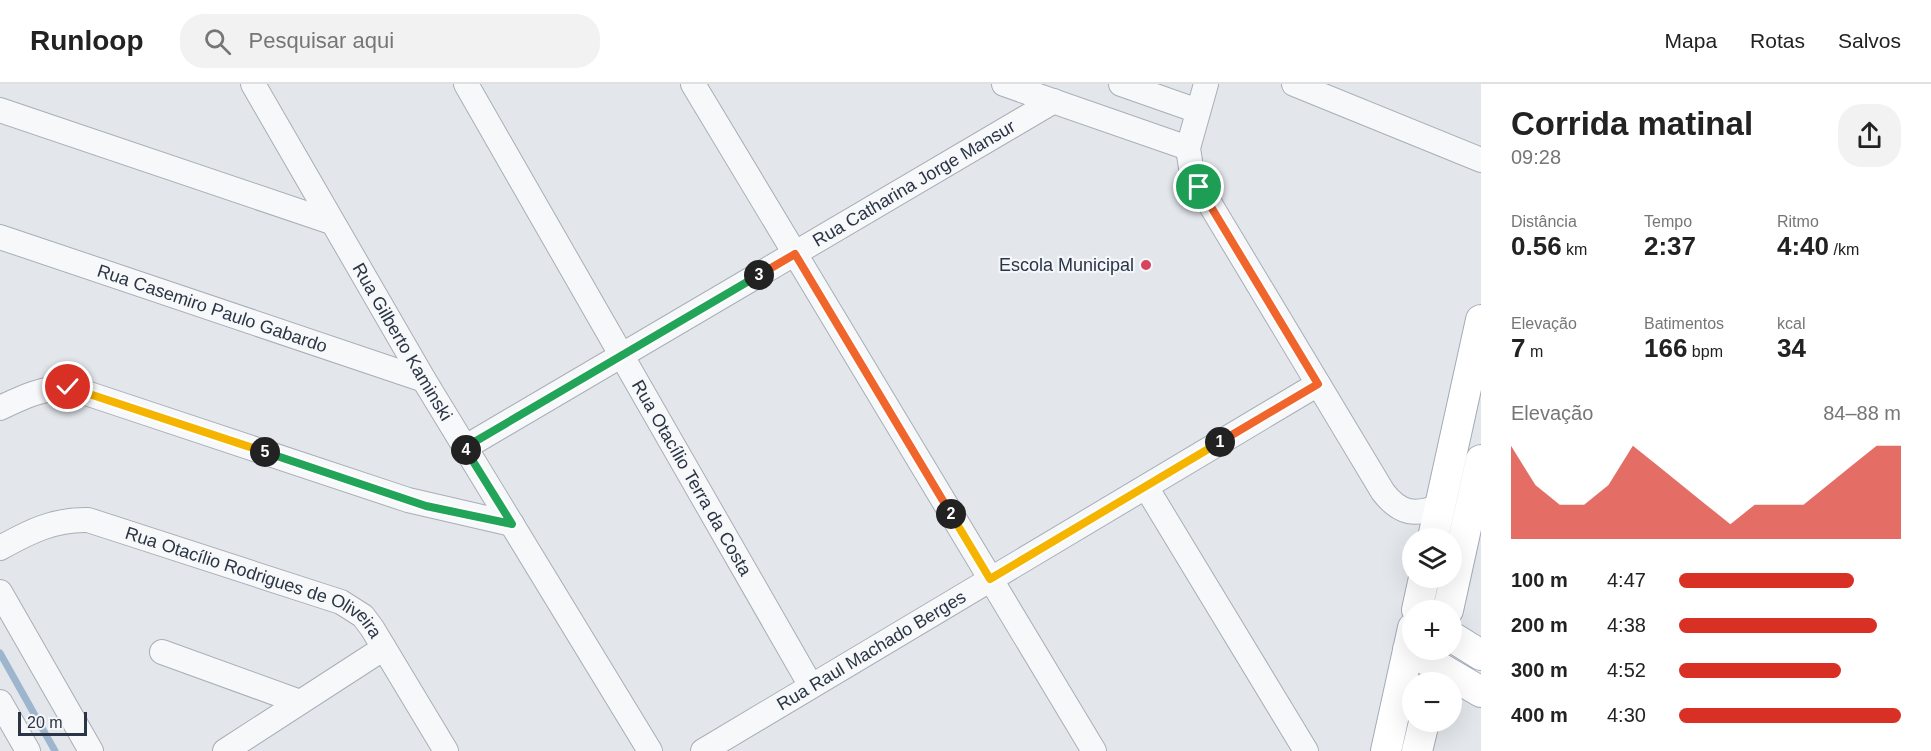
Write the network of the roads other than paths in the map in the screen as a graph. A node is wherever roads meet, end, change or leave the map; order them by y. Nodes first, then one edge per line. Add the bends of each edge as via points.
1 (254, 84) edge
2 (466, 84) edge
3 (693, 84) edge
4 (1004, 84) edge
5 (1121, 84) edge
6 (1206, 84) edge
7 (1294, 84) edge
8 (1054, 102) junction
9 (0, 110) edge
10 (1198, 111) junction
11 (1188, 148) junction
12 (1481, 160) edge
13 (331, 222) junction
14 (0, 237) edge
15 (795, 254) junction
16 (1481, 320) edge
17 (622, 356) junction
18 (424, 380) junction
19 (1318, 384) junction
20 (0, 408) edge
21 (464, 448) junction
22 (1481, 460) edge
23 (1146, 487) junction
24 (1440, 506) junction
25 (1475, 520) edge
26 (512, 524) junction
27 (1435, 528) edge
28 (0, 548) edge
29 (990, 579) junction
30 (0, 592) edge
31 (1451, 600) edge
32 (1462, 643) edge
33 (384, 648) junction
34 (162, 652) dead end
35 (1481, 655) edge
36 (1406, 660) edge
37 (1436, 666) edge
38 (811, 686) junction
39 (1481, 692) edge
40 (0, 702) edge
41 (300, 702) junction
42 (1422, 732) edge
43 (439, 749) edge
44 (28, 751) edge
45 (91, 751) edge
46 (225, 751) edge
47 (650, 751) edge
48 (703, 751) edge
49 (1094, 751) edge
50 (1305, 751) edge
51 (1386, 751) edge
52 (1417, 751) edge

1 - 13 street, Rua Gilberto Kaminski
2 - 17 street, Rua Otacílio Terra da Costa
3 - 15 street
4 - 8 street
5 - 10 street
6 - 10 street
7 - 12 street
8 - 11 street
8 - 15 street, Rua Catharina Jorge Mansur
9 - 13 street
10 - 11 street
11 - 19 street via 1188,162 1199,187
13 - 18 street, Rua Gilberto Kaminski
14 - 18 street, Rua Casemiro Paulo Gabardo
15 - 17 street, Rua Catharina Jorge Mansur
15 - 29 street
16 - 24 main road
17 - 21 street, Rua Catharina Jorge Mansur
17 - 38 street, Rua Otacílio Terra da Costa
18 - 21 street, Rua Gilberto Kaminski
19 - 23 street, Rua Raul Machado Berges
19 - 24 street via 1391,502 1412,514
20 - 26 street via 30,393 68,387 408,500
21 - 26 street, Rua Gilberto Kaminski
22 - 25 main road
23 - 29 street, Rua Raul Machado Berges
23 - 50 street
24 - 27 main road
25 - 31 main road
26 - 47 street, Rua Gilberto Kaminski
28 - 33 street, Rua Otacílio Rodrigues de Oliveira via 49,524 68,520 108,525 340,602 363,616
29 - 38 street, Rua Raul Machado Berges
29 - 49 street
30 - 45 street
32 - 35 main road
33 - 41 street
33 - 43 street, Rua Otacílio Rodrigues de Oliveira
34 - 41 street
36 - 51 main road
37 - 39 main road
38 - 48 street, Rua Raul Machado Berges
40 - 44 street
41 - 46 street
42 - 52 main road

